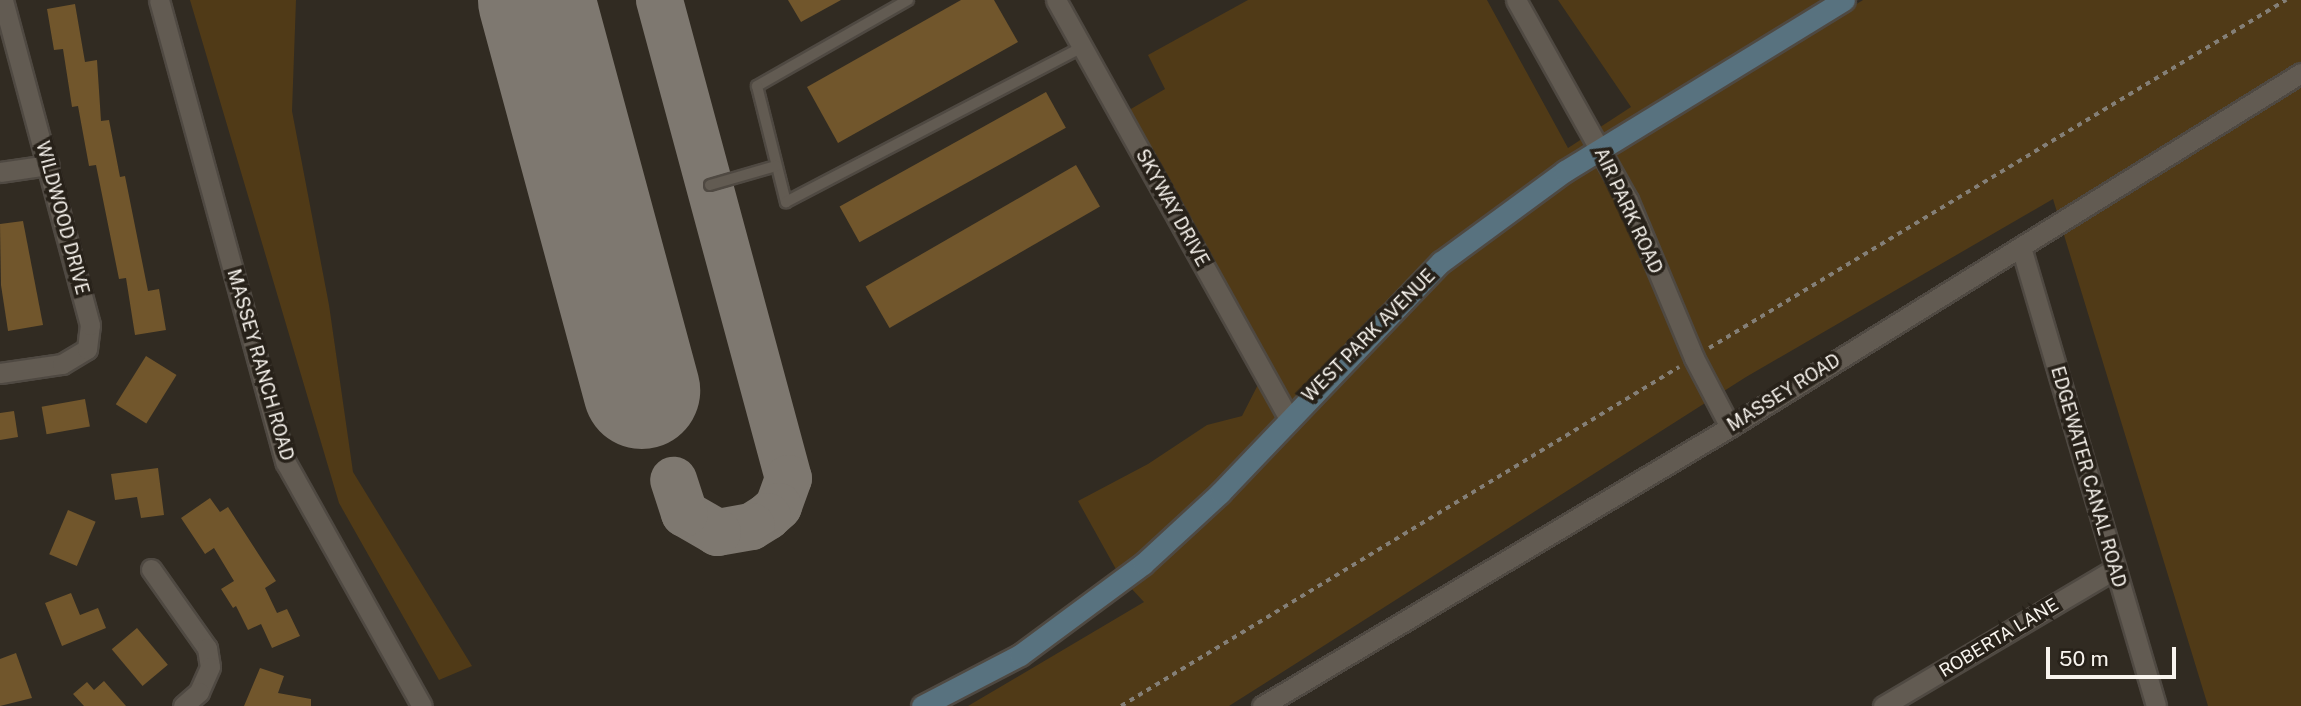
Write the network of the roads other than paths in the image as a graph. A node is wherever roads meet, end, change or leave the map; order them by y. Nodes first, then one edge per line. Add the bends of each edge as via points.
1 (4, 0) edge
2 (159, 0) edge
3 (908, 0) edge
4 (1056, 0) edge
5 (1516, 0) edge
6 (1844, 0) edge
7 (1083, 47) junction
8 (2301, 74) edge
9 (1600, 150) junction
10 (48, 165) junction
11 (776, 166) junction
12 (0, 172) edge
13 (710, 185) dead end
14 (2021, 247) junction
15 (0, 373) edge
16 (1288, 417) junction
17 (1730, 426) junction
18 (151, 569) dead end
19 (2115, 569) junction
20 (183, 706) edge
21 (422, 706) edge
22 (922, 706) edge
23 (1262, 706) edge
24 (1883, 706) edge
25 (2156, 706) edge

1 - 10 street, WILDWOOD DRIVE
2 - 21 street, MASSEY RANCH ROAD via 286,463
3 - 11 lane via 757,86
4 - 7 street, SKYWAY DRIVE
5 - 9 street, AIR PARK ROAD
6 - 9 street, WEST PARK AVENUE
7 - 11 lane via 786,202
7 - 16 street, SKYWAY DRIVE
8 - 14 street, MASSEY ROAD
9 - 16 street, WEST PARK AVENUE via 1441,262
9 - 17 street, AIR PARK ROAD via 1628,200 1694,358
10 - 12 street
10 - 15 street, WILDWOOD DRIVE via 90,324 86,349 62,363
11 - 13 lane
14 - 17 street, MASSEY ROAD
14 - 19 street, EDGEWATER CANAL ROAD
16 - 22 street, WEST PARK AVENUE via 1220,493 1143,564 1020,655
17 - 23 street, MASSEY ROAD
18 - 20 street via 207,648 211,667 199,692
19 - 24 street, ROBERTA LANE
19 - 25 street, EDGEWATER CANAL ROAD

